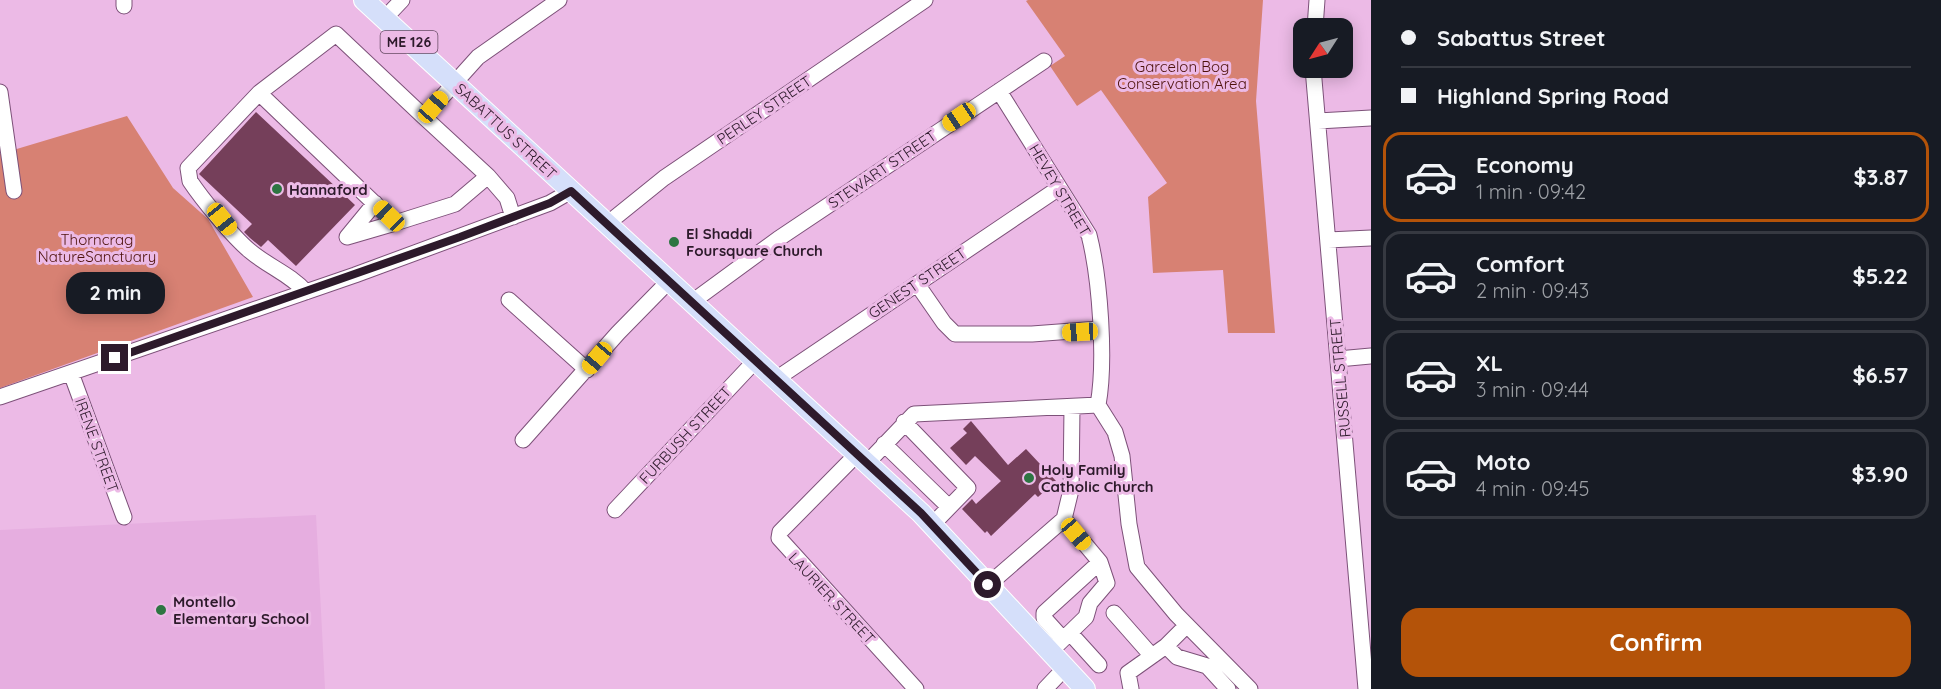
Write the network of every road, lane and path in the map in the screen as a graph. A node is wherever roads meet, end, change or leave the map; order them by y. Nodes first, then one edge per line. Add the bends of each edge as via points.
1 (364, 0) edge
2 (402, 0) edge
3 (559, 0) edge
4 (925, 0) edge
5 (1317, 0) edge
6 (1316, 18) edge
7 (384, 19) junction
8 (1044, 61) dead end
9 (1314, 78) edge
10 (454, 83) junction
11 (999, 91) junction
12 (0, 93) edge
13 (258, 93) junction
14 (424, 117) junction
15 (1371, 117) edge
16 (1318, 121) junction
17 (488, 176) junction
18 (1059, 188) junction
19 (14, 191) dead end
20 (571, 191) junction
21 (375, 203) junction
22 (513, 218) junction
23 (395, 223) junction
24 (607, 224) junction
25 (1371, 238) edge
26 (1328, 240) junction
27 (669, 281) junction
28 (917, 284) junction
29 (306, 292) junction
30 (509, 300) dead end
31 (692, 302) junction
32 (1099, 329) junction
33 (1371, 356) edge
34 (1338, 359) junction
35 (756, 361) junction
36 (586, 370) junction
37 (71, 373) junction
38 (776, 379) junction
39 (0, 397) edge
40 (1098, 405) junction
41 (1072, 407) junction
42 (904, 422) junction
43 (523, 440) dead end
44 (884, 444) junction
45 (862, 459) junction
46 (949, 507) junction
47 (615, 510) dead end
48 (124, 517) dead end
49 (1064, 519) junction
50 (932, 525) junction
51 (1100, 562) junction
52 (988, 585) junction
53 (1114, 613) dead end
54 (1187, 625) junction
55 (1061, 641) junction
56 (1166, 646) junction
57 (1151, 656) junction
58 (1099, 665) dead end
59 (1065, 668) junction
60 (916, 689) edge
61 (1045, 689) edge
62 (1085, 689) edge
63 (1131, 689) edge
64 (1228, 689) edge
65 (1250, 689) edge
66 (1366, 689) edge

1 - 7 main road, SABATTUS STREET / ME 126
2 - 7 street
3 - 10 street via 478,57
4 - 24 street, PERLEY STREET via 664,178
5 - 6 street
7 - 10 main road, SABATTUS STREET / ME 126
8 - 11 street, STEWART STREET
9 - 16 street, RUSSELL STREET
10 - 14 street
10 - 20 main road, SABATTUS STREET / ME 126
11 - 18 street, HEVEY STREET
11 - 31 street, STEWART STREET via 778,239
12 - 19 street
13 - 14 street via 336,34
13 - 21 street
13 - 29 street via 188,168 190,180 248,249 273,269 294,278
14 - 17 street
15 - 16 street
16 - 26 street, RUSSELL STREET
17 - 22 street via 507,198
17 - 23 street via 455,204
18 - 28 street, GENEST STREET
18 - 32 street, HEVEY STREET via 1089,235 1095,256
20 - 22 street
20 - 24 main road, SABATTUS STREET / ME 126
21 - 23 street
21 - 23 street via 347,237
22 - 29 street
24 - 27 main road, SABATTUS STREET / ME 126
25 - 26 street
26 - 34 street, RUSSELL STREET
27 - 31 main road, SABATTUS STREET / ME 126
27 - 36 street
28 - 32 street via 955,334
28 - 38 street, GENEST STREET
29 - 37 street
30 - 36 street
31 - 35 main road, SABATTUS STREET / ME 126
32 - 40 street, HEVEY STREET via 1102,379
33 - 34 street
34 - 66 street, RUSSELL STREET
35 - 38 main road, SABATTUS STREET / ME 126
35 - 47 street, FURBUSH STREET
36 - 43 street
37 - 39 street
37 - 48 street, IRENE STREET
38 - 45 main road, SABATTUS STREET / ME 126
40 - 41 street
40 - 54 street via 1115,432 1122,456 1137,567
41 - 42 street via 914,414
41 - 49 street via 1071,490
42 - 44 street
42 - 46 street via 968,488
44 - 45 street
44 - 46 street
45 - 50 main road, SABATTUS STREET / ME 126
45 - 60 street, LAURIER STREET via 780,532 779,538
46 - 50 street
49 - 51 street
49 - 52 street
50 - 52 main road, SABATTUS STREET / ME 126
51 - 55 street via 1107,584 1090,603 1086,617
51 - 55 street via 1044,613
52 - 55 main road, SABATTUS STREET / ME 126
53 - 57 street
54 - 56 street
54 - 65 street
55 - 58 street
55 - 59 main road, SABATTUS STREET / ME 126
56 - 57 street
56 - 64 street via 1177,657 1207,666
57 - 63 street via 1128,673
59 - 61 street
59 - 62 main road, SABATTUS STREET / ME 126

